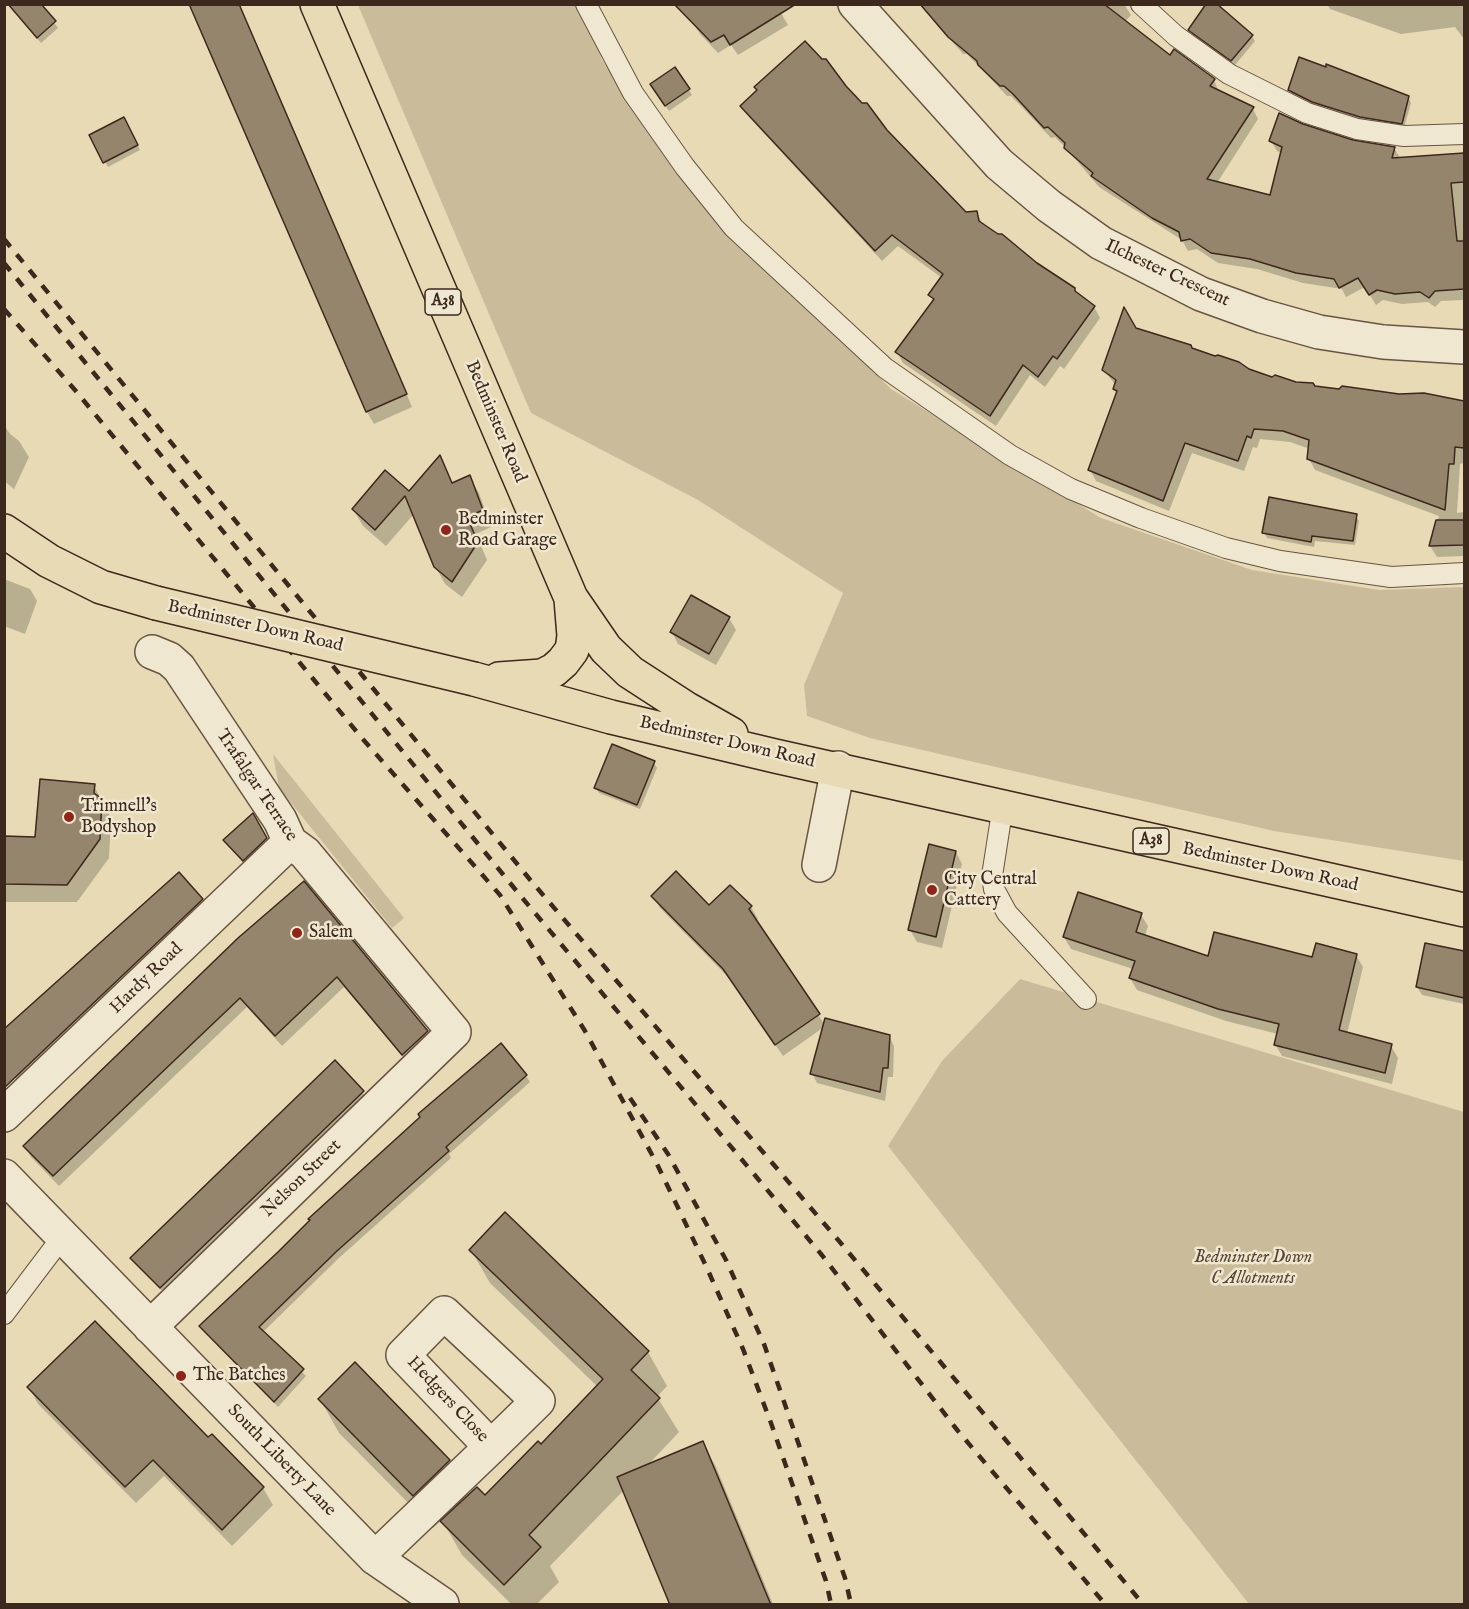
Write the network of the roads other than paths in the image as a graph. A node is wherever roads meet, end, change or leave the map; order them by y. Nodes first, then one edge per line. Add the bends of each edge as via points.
1 (317, 4) edge
2 (586, 4) edge
3 (855, 4) edge
4 (1141, 4) edge
5 (1464, 134) edge
6 (1464, 347) edge
7 (4, 531) edge
8 (1464, 573) edge
9 (571, 598) junction
10 (152, 652) dead end
11 (474, 679) junction
12 (775, 756) junction
13 (838, 768) junction
14 (1003, 805) junction
15 (290, 842) junction
16 (819, 865) dead end
17 (1464, 910) edge
18 (1086, 999) dead end
19 (454, 1032) joint
20 (4, 1115) edge
21 (4, 1176) edge
22 (63, 1236) junction
23 (4, 1314) edge
24 (150, 1326) junction
25 (491, 1447) dead end
26 (375, 1558) junction
27 (442, 1605) edge

1 - 9 highway, Bedminster Road / A38
2 - 8 lane via 633,93 734,228 885,368 1010,455 1071,489 1141,519 1226,548 1280,561 1391,577
3 - 6 street, Ilchester Crescent via 999,164 1101,243 1201,294 1262,316 1319,332 1383,342
4 - 5 lane via 1176,36 1229,74 1307,113 1357,129 1404,136
7 - 11 highway, Bedminster Down Road / A38, bridge via 49,561 101,587
9 - 11 highway, A38 via 572,650 554,670 528,679
9 - 12 highway, Bedminster Road / A38 via 606,649 630,672 687,710
10 - 15 street, Trafalgar Terrace via 179,668 280,820
11 - 12 highway, Bedminster Down Road / A38
12 - 13 highway, Bedminster Down Road / A38
13 - 14 highway, Bedminster Down Road / A38
13 - 16 street
14 - 17 highway, Bedminster Down Road / A38
14 - 18 lane via 992,876 994,889 1007,913
15 - 19 street, Trafalgar Terrace via 305,853
15 - 20 street, Hardy Road
19 - 24 street, Nelson Street
21 - 22 street, South Liberty Lane
22 - 23 lane
22 - 24 street, South Liberty Lane
24 - 26 street, South Liberty Lane
25 - 26 street, Hedgers Close
26 - 27 street, South Liberty Lane

